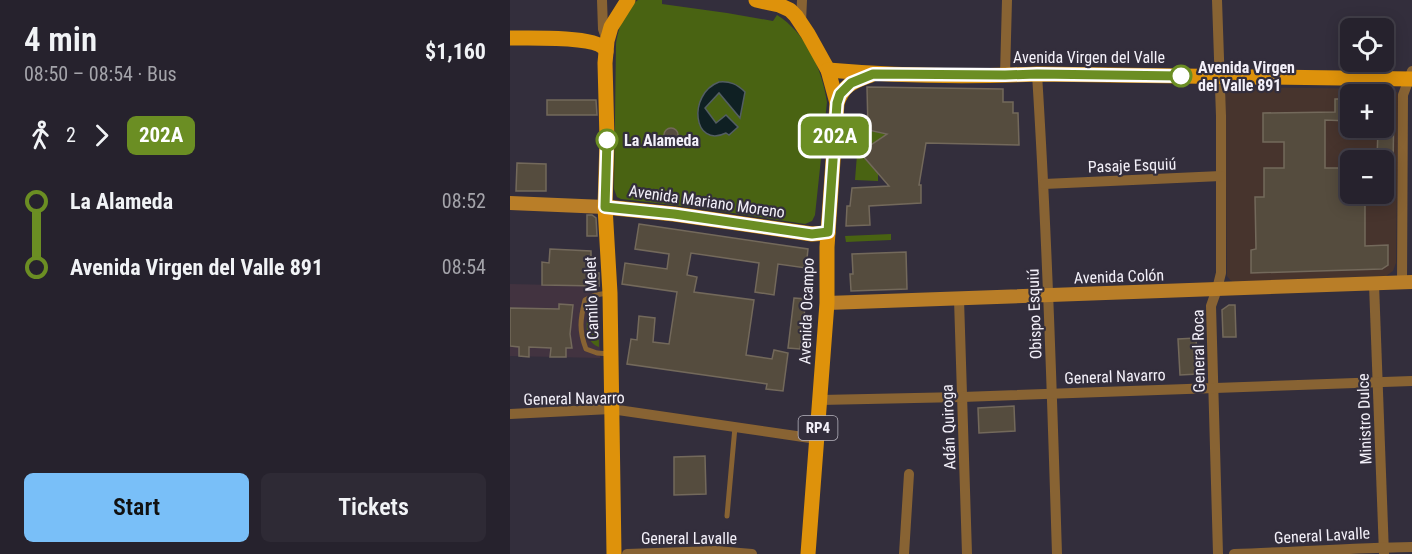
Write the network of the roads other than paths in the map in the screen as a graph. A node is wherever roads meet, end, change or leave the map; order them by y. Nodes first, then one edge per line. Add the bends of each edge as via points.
1 (602, 0) edge
2 (616, 0) edge
3 (628, 0) edge
4 (756, 0) edge
5 (802, 0) edge
6 (1007, 0) edge
7 (1218, 0) edge
8 (801, 22) junction
9 (605, 35) junction
10 (510, 38) edge
11 (828, 70) junction
12 (873, 74) junction
13 (1037, 74) junction
14 (1005, 75) junction
15 (1411, 76) edge
16 (1220, 77) junction
17 (837, 103) junction
18 (1221, 176) junction
19 (1407, 181) edge
20 (1044, 184) junction
21 (510, 203) edge
22 (605, 207) junction
23 (828, 232) junction
24 (1407, 282) edge
25 (1374, 284) junction
26 (1217, 289) junction
27 (610, 293) junction
28 (1049, 295) junction
29 (959, 298) junction
30 (827, 303) junction
31 (610, 354) junction
32 (1412, 381) edge
33 (1377, 382) junction
34 (1214, 387) junction
35 (1052, 393) junction
36 (962, 397) junction
37 (820, 400) junction
38 (611, 409) junction
39 (510, 414) edge
40 (735, 427) junction
41 (817, 440) junction
42 (909, 474) dead end
43 (727, 516) dead end
44 (1412, 547) edge
45 (1384, 550) edge
46 (1290, 553) edge
47 (614, 554) edge
48 (627, 554) edge
49 (752, 554) edge
50 (808, 554) edge
51 (904, 554) edge
52 (967, 554) edge
53 (1057, 554) edge
54 (1218, 554) edge
55 (1234, 554) edge

1 - 9 street
2 - 9 main road
3 - 9 main road
4 - 8 main road via 790,10
5 - 8 street
6 - 14 street
7 - 16 street, General Roca
8 - 11 main road, Avenida Ocampo
9 - 10 main road via 578,40
9 - 22 main road, Camilo Melet
11 - 12 main road, Avenida Virgen del Valle
11 - 17 main road, Avenida Ocampo / RP4
12 - 14 main road, Avenida Virgen del Valle
12 - 17 main road, Avenida Virgen del Valle via 851,83
13 - 14 main road, Avenida Virgen del Valle
13 - 16 main road, Avenida Virgen del Valle
13 - 20 street, Obispo Esquiú
15 - 16 main road, Avenida Virgen del Valle
15 - 19 street via 1403,95
16 - 18 street, General Roca
17 - 23 main road, Avenida Ocampo / RP4
18 - 20 street, Pasaje Esquiú
18 - 26 street, General Roca via 1221,273
19 - 24 street
20 - 28 street, Obispo Esquiú
21 - 22 street, Avenida Mariano Moreno
22 - 23 main road, Avenida Mariano Moreno via 812,234
22 - 27 main road, Camilo Melet
23 - 30 main road, Avenida Ocampo / RP4
24 - 25 street, Avenida Colón
25 - 26 street, Avenida Colón
25 - 33 street, Ministro Dulce
26 - 28 street, Avenida Colón
26 - 34 street, General Roca via 1211,306
27 - 31 main road, Camilo Melet
27 - 31 lane via 585,300 581,315 586,349
28 - 29 street, Avenida Colón
28 - 35 street, Obispo Esquiú
29 - 30 street, Avenida Colón
29 - 36 street, Adán Quiroga
30 - 37 main road, Avenida Ocampo / RP4
31 - 38 main road, Camilo Melet
32 - 33 street, General Navarro
33 - 34 street, General Navarro
33 - 45 street, Ministro Dulce
34 - 35 street, General Navarro
34 - 54 street, General Roca
35 - 36 street, General Navarro
35 - 53 street, Obispo Esquiú
36 - 37 street, General Navarro
36 - 52 street, Adán Quiroga
37 - 41 main road, Avenida Ocampo / RP4
38 - 39 street, General Navarro
38 - 40 street, General Navarro
38 - 47 main road, Camilo Melet
40 - 41 street, General Navarro
40 - 43 lane
41 - 50 main road, Avenida Ocampo / RP4
42 - 51 street
44 - 45 street, General Lavalle
45 - 46 street, General Lavalle
46 - 55 street, General Lavalle
48 - 49 street, General Lavalle

